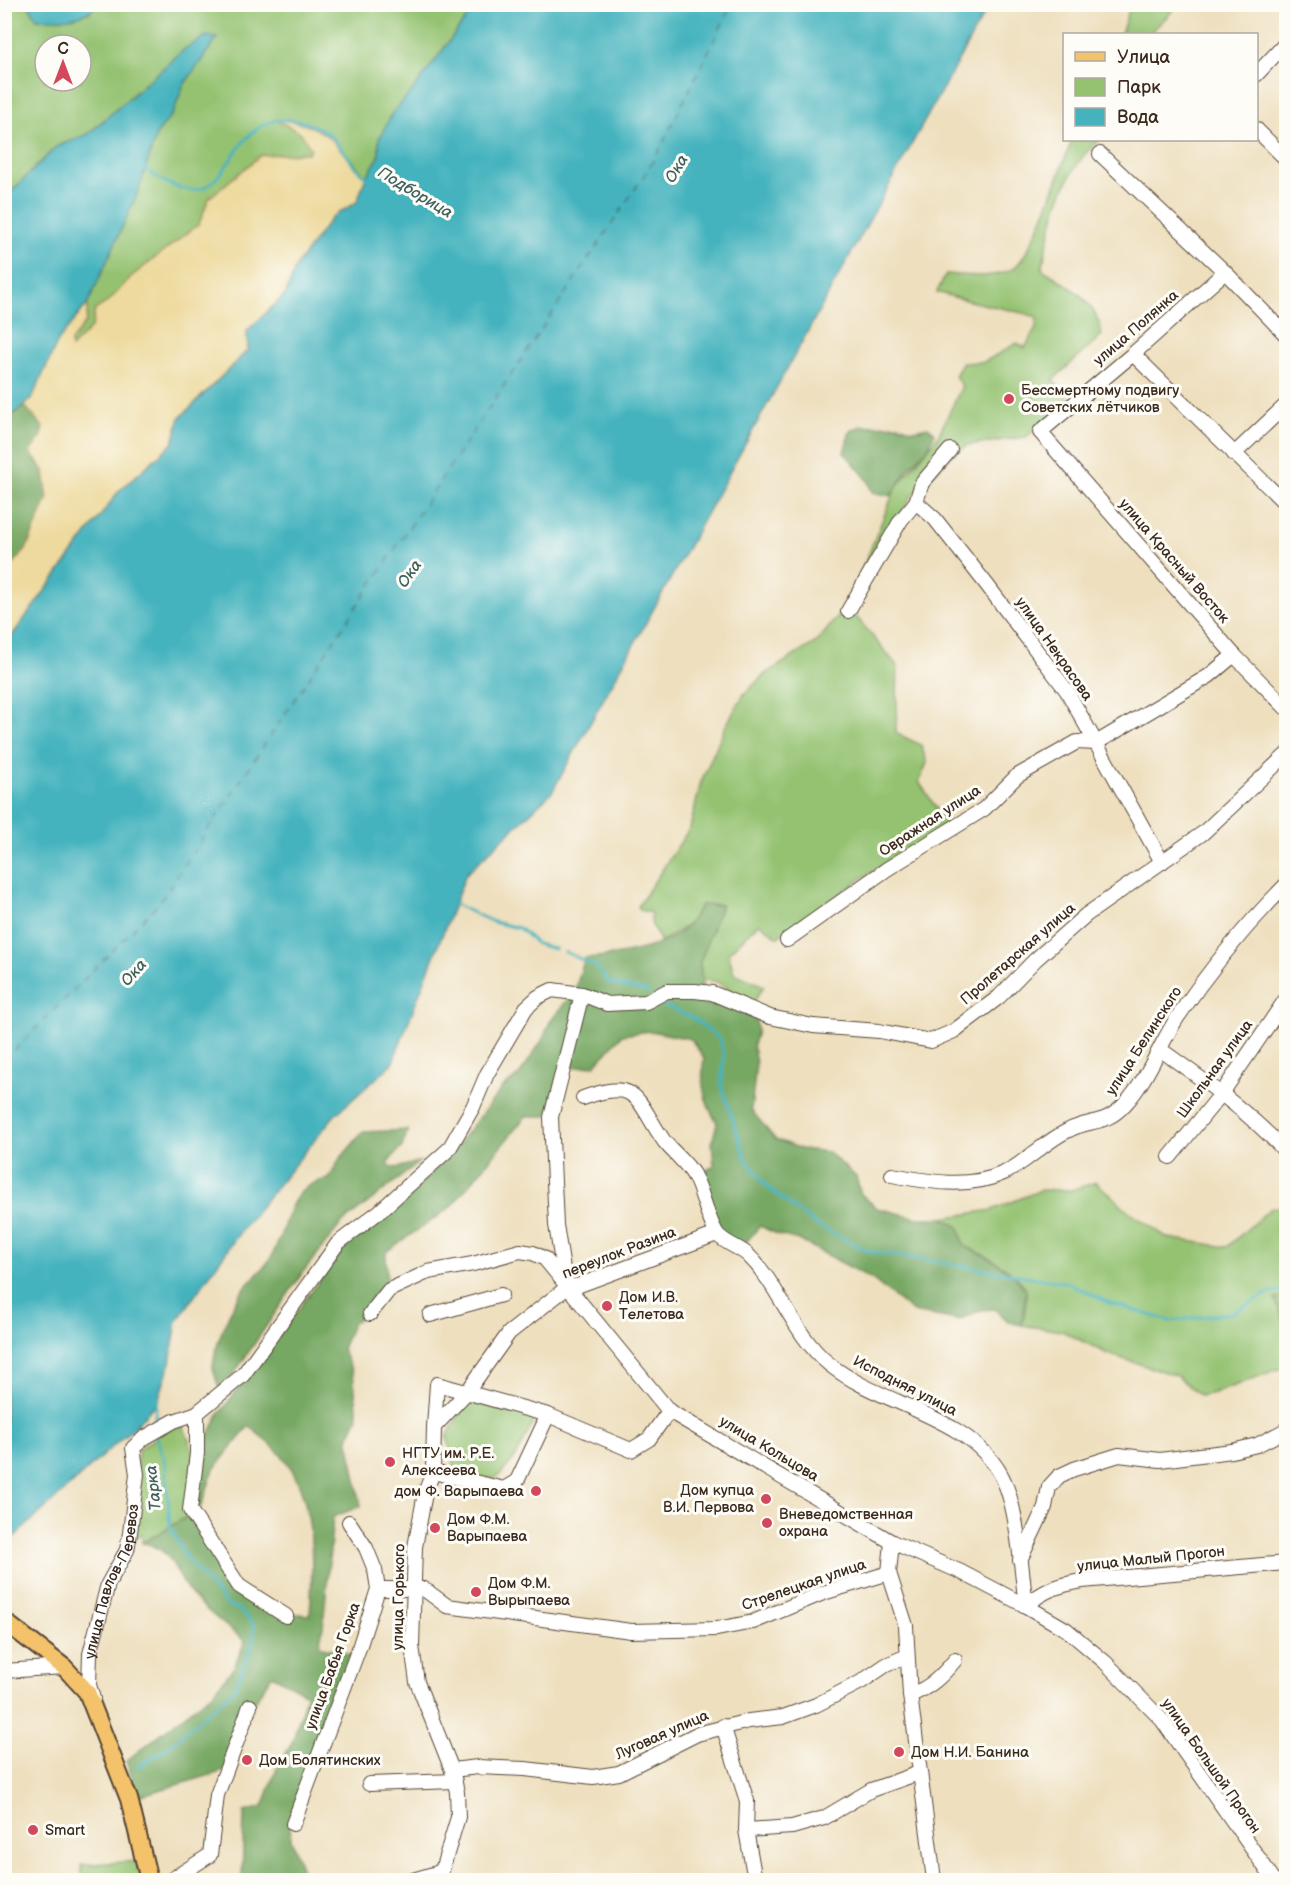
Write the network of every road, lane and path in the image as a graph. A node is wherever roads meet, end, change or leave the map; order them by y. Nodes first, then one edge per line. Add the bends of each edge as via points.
1 (1287, 43) edge
2 (1258, 74) edge
3 (1258, 130) edge
4 (1100, 154) dead end
5 (1287, 159) edge
6 (1225, 272) junction
7 (1287, 335) edge
8 (1133, 354) junction
9 (1287, 405) edge
10 (1040, 432) joint
11 (950, 450) dead end
12 (1234, 454) junction
13 (916, 502) junction
14 (1287, 504) edge
15 (848, 611) dead end
16 (1234, 655) junction
17 (1287, 708) edge
18 (1096, 743) junction
19 (1287, 755) edge
20 (1162, 862) junction
21 (1284, 893) edge
22 (787, 940) dead end
23 (582, 994) junction
24 (1287, 999) edge
25 (1161, 1050) junction
26 (1222, 1093) junction
27 (583, 1098) dead end
28 (1287, 1152) edge
29 (1170, 1157) dead end
30 (892, 1175) dead end
31 (717, 1234) junction
32 (567, 1284) junction
33 (501, 1295) dead end
34 (370, 1314) dead end
35 (430, 1315) dead end
36 (467, 1392) junction
37 (669, 1411) junction
38 (197, 1413) junction
39 (549, 1415) junction
40 (434, 1427) junction
41 (1287, 1431) edge
42 (433, 1472) junction
43 (349, 1522) dead end
44 (892, 1542) junction
45 (1020, 1560) junction
46 (1287, 1563) edge
47 (890, 1573) junction
48 (414, 1588) junction
49 (378, 1589) junction
50 (1000, 1593) joint
51 (1026, 1606) junction
52 (286, 1616) dead end
53 (5, 1620) edge
54 (907, 1656) junction
55 (955, 1660) dead end
56 (64, 1667) junction
57 (4, 1671) edge
58 (910, 1695) junction
59 (250, 1706) dead end
60 (96, 1710) junction
61 (723, 1726) junction
62 (919, 1773) junction
63 (453, 1776) junction
64 (369, 1784) dead end
65 (293, 1824) dead end
66 (746, 1830) junction
67 (440, 1876) edge
68 (149, 1881) edge
69 (171, 1881) edge
70 (413, 1881) edge
71 (755, 1881) edge
72 (934, 1881) edge
73 (1274, 1881) edge

1 - 2 street
3 - 5 street
4 - 6 street
6 - 7 street
6 - 8 street, улица Полянка
8 - 10 street, улица Полянка
8 - 12 street
9 - 12 street
10 - 16 street, улица Красный Восток
11 - 13 street via 922,483
12 - 14 street
13 - 15 street via 901,520
13 - 18 street, улица Некрасова via 935,519 1060,682
16 - 17 street, улица Красный Восток
16 - 18 street via 1183,693
18 - 20 street, улица Некрасова
18 - 22 street, Овражная улица via 1077,742 1017,776 984,809 887,869
19 - 20 street, Пролетарская улица via 1203,833
20 - 23 street, Пролетарская улица via 1086,915 999,997 954,1031 931,1041 770,1017 712,993 667,991 646,1002 607,1004
21 - 25 street, улица Белинского via 1224,951 1175,1021
23 - 32 street, улица Кольцова via 551,1117 556,1225
23 - 38 street, Пролетарская улица via 552,990 526,1008 449,1149 338,1243 243,1375
24 - 26 street, Школьная улица
25 - 26 street
25 - 30 street, улица Белинского via 1125,1104 1101,1122 1071,1128 1005,1172 966,1183
26 - 28 street
26 - 29 street, Школьная улица
27 - 31 street via 611,1088 635,1097 665,1142 695,1176
31 - 32 street, переулок Разина via 577,1286
31 - 45 street, Исподняя улица via 747,1254 809,1345 829,1364 851,1379 960,1433 983,1450 1000,1473 1009,1495
32 - 34 street, улица Кольцова via 546,1259 520,1251 428,1272 389,1290
32 - 36 street, переулок Разина via 509,1333
32 - 37 street, улица Кольцова
33 - 35 street
36 - 39 street
36 - 40 street
36 - 40 street, улица Горького via 437,1384
37 - 39 street via 649,1439 631,1450
37 - 44 street, улица Кольцова
38 - 52 street via 190,1510 239,1586
38 - 60 street, улица Павлов-Перевоз via 144,1438 133,1448 135,1498 127,1550 108,1584 90,1654 89,1685
39 - 42 street via 517,1481 504,1489
40 - 42 street, улица Горького
41 - 45 street via 1232,1451 1160,1460 1119,1455 1059,1476 1049,1487 1045,1507
42 - 48 street, улица Горького via 415,1547
43 - 49 street, улица Бабья Горка via 366,1548
44 - 47 street
44 - 50 street, улица Кольцова
45 - 51 street, Исподняя улица
46 - 51 street, улица Малый Прогон via 1082,1581 1056,1586
47 - 48 street, Стрелецкая улица via 823,1593 753,1622 717,1629 631,1631 447,1606 424,1589
47 - 54 street via 906,1626
48 - 49 street, Стрелецкая улица
48 - 63 street, улица Горького via 412,1646 417,1682
49 - 65 street, улица Бабья Горка
50 - 51 street, улица Большой Прогон
51 - 73 street, улица Большой Прогон via 1067,1630 1162,1720
53 - 56 main road, улица Павлов-Перевоз
54 - 58 street
54 - 61 street, Луговая улица via 816,1705 783,1717
55 - 58 street via 925,1690
56 - 57 street
56 - 60 main road, улица Павлов-Перевоз via 82,1684
58 - 62 street
59 - 69 street via 217,1795 210,1855
60 - 68 main road, улица Павлов-Перевоз via 129,1798
61 - 63 street, Луговая улица via 697,1734 619,1773 593,1777 478,1767
61 - 66 street via 747,1801
62 - 66 street via 871,1790 824,1818 792,1827
62 - 72 street
63 - 64 street, Луговая улица
63 - 67 street, улица Горького via 458,1817
66 - 71 street
67 - 70 street

